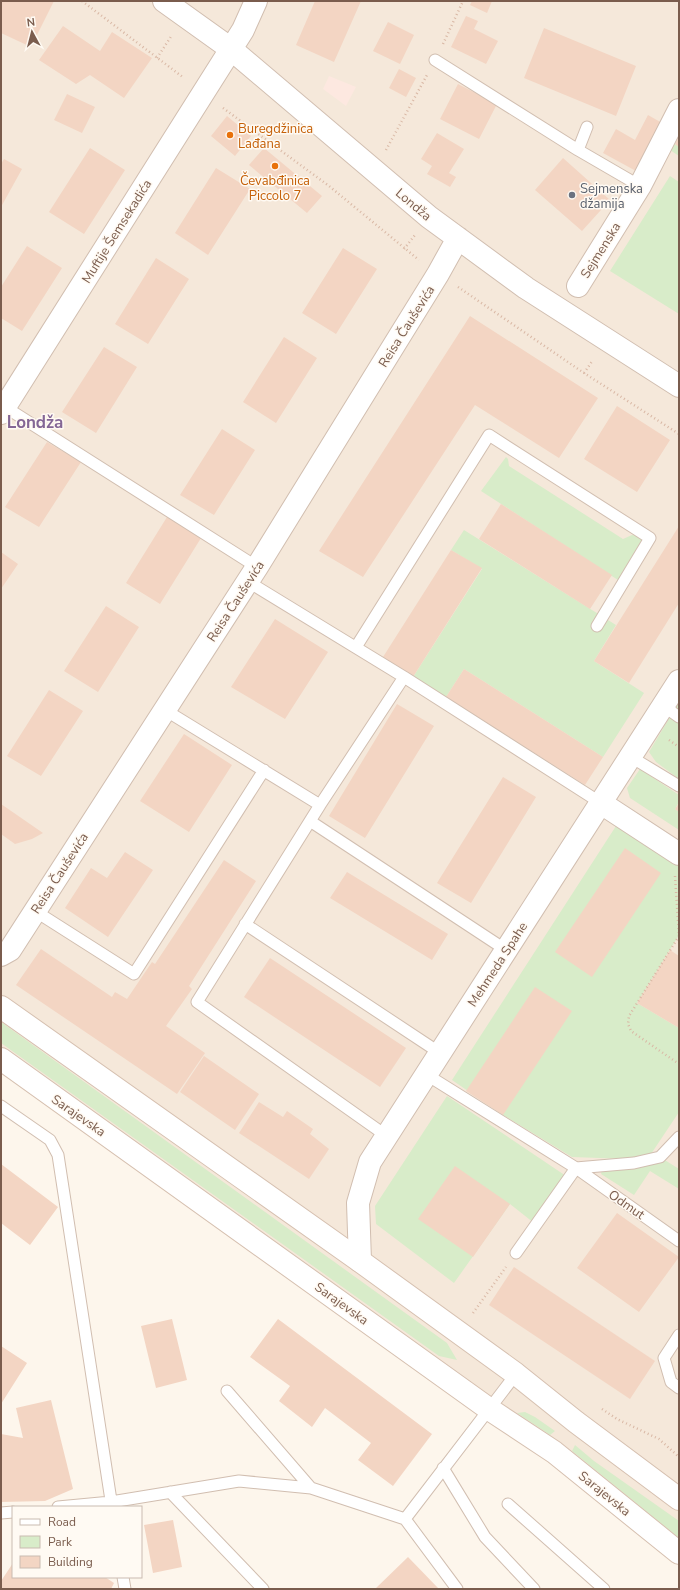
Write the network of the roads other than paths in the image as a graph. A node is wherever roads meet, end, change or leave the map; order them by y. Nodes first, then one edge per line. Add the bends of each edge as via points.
1 (164, 1) edge
2 (256, 1) edge
3 (231, 49) junction
4 (435, 60) dead end
5 (679, 110) edge
6 (587, 127) dead end
7 (578, 150) junction
8 (640, 186) junction
9 (458, 238) junction
10 (578, 286) dead end
11 (679, 386) edge
12 (3, 410) edge
13 (252, 574) junction
14 (597, 626) dead end
15 (356, 647) junction
16 (404, 677) junction
17 (679, 681) edge
18 (165, 710) junction
19 (672, 710) edge
20 (631, 757) junction
21 (264, 770) junction
22 (679, 786) edge
23 (601, 803) junction
24 (320, 805) junction
25 (310, 820) junction
26 (676, 852) edge
27 (35, 911) junction
28 (245, 924) junction
29 (506, 950) junction
30 (1, 955) edge
31 (1, 1007) edge
32 (440, 1053) junction
33 (1, 1059) edge
34 (426, 1075) junction
35 (1, 1106) edge
36 (388, 1137) junction
37 (679, 1137) edge
38 (576, 1168) junction
39 (679, 1240) edge
40 (516, 1253) dead end
41 (360, 1261) junction
42 (679, 1335) edge
43 (516, 1374) junction
44 (679, 1388) edge
45 (227, 1391) dead end
46 (489, 1409) junction
47 (443, 1468) junction
48 (311, 1488) junction
49 (170, 1492) junction
50 (679, 1499) edge
51 (112, 1504) edge
52 (508, 1504) dead end
53 (76, 1506) edge
54 (12, 1512) edge
55 (1, 1513) edge
56 (405, 1519) junction
57 (679, 1553) edge
58 (123, 1578) edge
59 (125, 1589) edge
60 (263, 1589) edge
61 (457, 1589) edge
62 (534, 1589) edge
63 (604, 1589) edge

1 - 3 street, Londža
2 - 3 street, Muftije Šemsekadića
3 - 9 street, Londža via 429,217
3 - 12 street, Muftije Šemsekadića
4 - 7 lane
5 - 8 street, Sejmenska
6 - 7 lane
7 - 8 lane
8 - 10 street, Sejmenska
9 - 11 street, Londža via 526,288
9 - 13 street, Reisa Čauševića
12 - 13 lane
13 - 15 lane
13 - 18 street, Reisa Čauševića
14 - 15 lane via 650,538 489,435
15 - 16 lane
16 - 23 lane
16 - 24 lane
17 - 19 street, Mehmeda Spahe
18 - 21 lane
18 - 27 street, Reisa Čauševića
19 - 20 street, Mehmeda Spahe
20 - 22 lane
20 - 23 street, Mehmeda Spahe
21 - 24 lane
21 - 27 lane via 134,974
23 - 26 street
23 - 29 street, Mehmeda Spahe
24 - 25 lane
25 - 28 lane
25 - 29 lane
27 - 30 street, Reisa Čauševića via 10,950
28 - 32 lane
28 - 36 lane via 198,1002
29 - 32 street, Mehmeda Spahe
31 - 41 street
32 - 34 street, Mehmeda Spahe
33 - 46 street, Sarajevska
34 - 36 street, Mehmeda Spahe
34 - 38 lane, Odmut
35 - 51 lane via 50,1140 58,1155
36 - 41 street, Mehmeda Spahe via 370,1162 358,1203
37 - 38 lane via 660,1158
38 - 39 lane, Odmut
38 - 40 lane
41 - 43 street
42 - 44 lane via 664,1358 671,1382
43 - 46 lane
43 - 50 street
45 - 48 lane
46 - 47 lane
46 - 57 street, Sarajevska via 554,1452
47 - 56 lane
47 - 62 lane via 485,1537
48 - 49 lane via 239,1481
48 - 56 lane
49 - 51 lane
49 - 60 lane
51 - 53 lane
52 - 63 lane
54 - 55 lane
56 - 61 lane
58 - 59 lane

